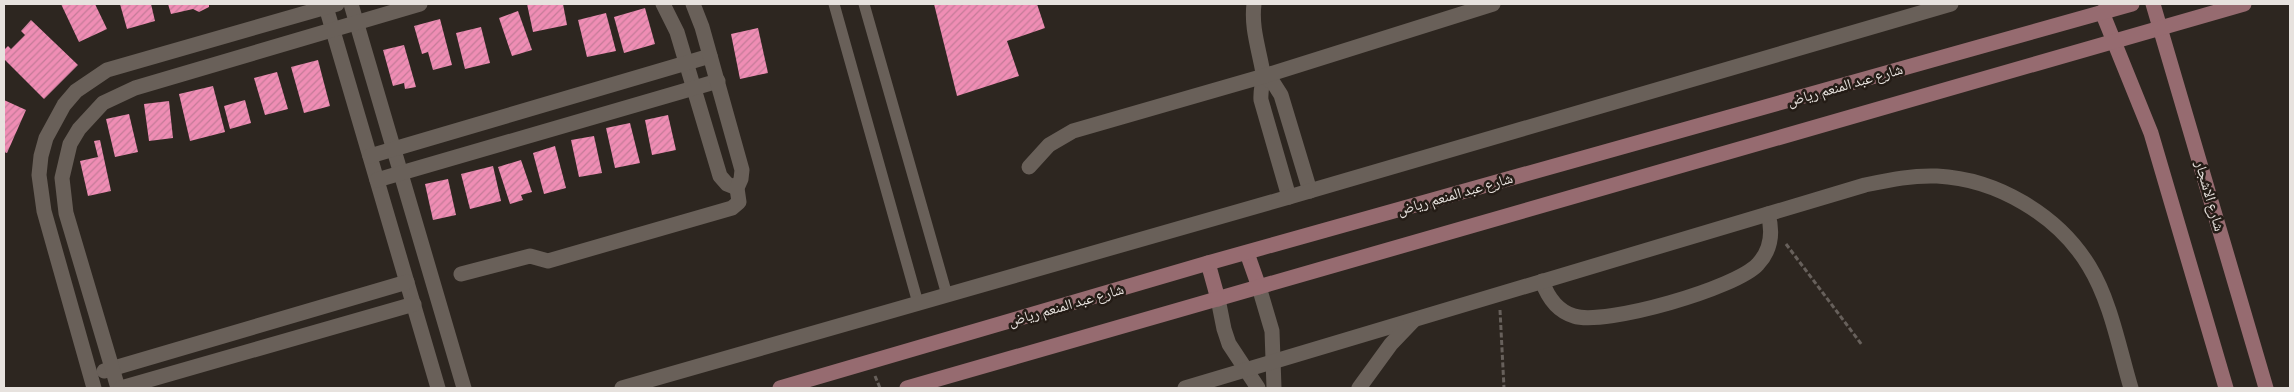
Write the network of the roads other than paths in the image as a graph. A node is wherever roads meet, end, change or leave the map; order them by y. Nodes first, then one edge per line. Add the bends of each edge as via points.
1 (351, 4) edge
2 (420, 4) edge
3 (664, 4) edge
4 (693, 4) edge
5 (834, 4) edge
6 (864, 4) edge
7 (1254, 4) edge
8 (1493, 4) edge
9 (1951, 4) edge
10 (2153, 4) edge
11 (2244, 4) edge
12 (331, 5) edge
13 (2122, 5) edge
14 (2101, 8) edge
15 (357, 22) junction
16 (2160, 27) junction
17 (333, 29) junction
18 (2114, 40) junction
19 (710, 56) junction
20 (686, 63) junction
21 (1264, 76) junction
22 (718, 81) junction
23 (694, 88) junction
24 (394, 149) junction
25 (370, 156) junction
26 (1028, 166) dead end
27 (401, 174) junction
28 (377, 180) junction
29 (737, 188) junction
30 (1310, 191) junction
31 (1289, 197) junction
32 (1770, 219) junction
33 (1247, 253) junction
34 (1208, 263) junction
35 (462, 274) dead end
36 (1542, 281) junction
37 (407, 282) junction
38 (1259, 287) junction
39 (947, 295) junction
40 (1218, 299) junction
41 (918, 303) junction
42 (414, 304) junction
43 (1414, 320) junction
44 (1274, 362) junction
45 (112, 369) junction
46 (1246, 370) junction
47 (92, 382) edge
48 (120, 388) edge
49 (438, 388) edge
50 (464, 388) edge
51 (622, 388) edge
52 (780, 388) edge
53 (907, 388) edge
54 (1185, 388) edge
55 (1258, 388) edge
56 (1274, 388) edge
57 (1359, 388) edge
58 (2131, 388) edge
59 (2226, 388) edge
60 (2266, 388) edge

1 - 15 street
2 - 15 street
3 - 20 street
4 - 19 street
5 - 41 lane
6 - 39 lane
7 - 21 street via 1253,31
8 - 21 street
9 - 30 street
10 - 16 street, شارع الاشجار
11 - 16 street, شارع عبد المنعم رياض
12 - 17 street
12 - 47 street via 108,70 76,91 54,121 41,156 40,193
13 - 14 street, شارع عبد المنعم رياض
14 - 18 street
14 - 33 street, شارع عبد المنعم رياض
15 - 17 street
15 - 24 street
16 - 18 street, شارع عبد المنعم رياض
16 - 60 street, شارع الاشجار
17 - 25 street
17 - 45 street via 135,88 103,103 79,129 65,160 62,195
18 - 38 street, شارع عبد المنعم رياض
18 - 59 street via 2152,133
19 - 20 street
19 - 22 street
20 - 23 street
20 - 24 street
21 - 26 street via 1073,131 1048,145
21 - 30 street via 1281,95
21 - 31 street via 1261,100
22 - 23 street
22 - 29 street via 742,170
23 - 27 street
23 - 29 street via 720,176
24 - 25 street
24 - 27 street
25 - 28 street
27 - 28 street
27 - 50 street
28 - 37 street
29 - 35 street via 739,202 732,208 550,261 530,256
30 - 31 street
31 - 39 street
32 - 36 street
32 - 36 street via 1769,247 1756,266 1700,293 1658,307 1624,314 1576,317 1554,304
32 - 58 street via 1865,185 1901,177 1938,176 1964,180 2008,194 2053,225 2089,266 2104,298
33 - 34 street, شارع عبد المنعم رياض
33 - 38 street
34 - 40 street
34 - 52 street, شارع عبد المنعم رياض
36 - 43 street
37 - 42 street
37 - 45 street
38 - 40 street, شارع عبد المنعم رياض
38 - 44 street via 1272,331
39 - 41 street
40 - 46 street via 1224,329
40 - 53 street, شارع عبد المنعم رياض
41 - 51 street
42 - 48 street
42 - 49 street
43 - 44 street
43 - 57 street via 1391,344
44 - 46 street
44 - 56 street
45 - 47 street
45 - 48 street
46 - 54 street
46 - 55 street

